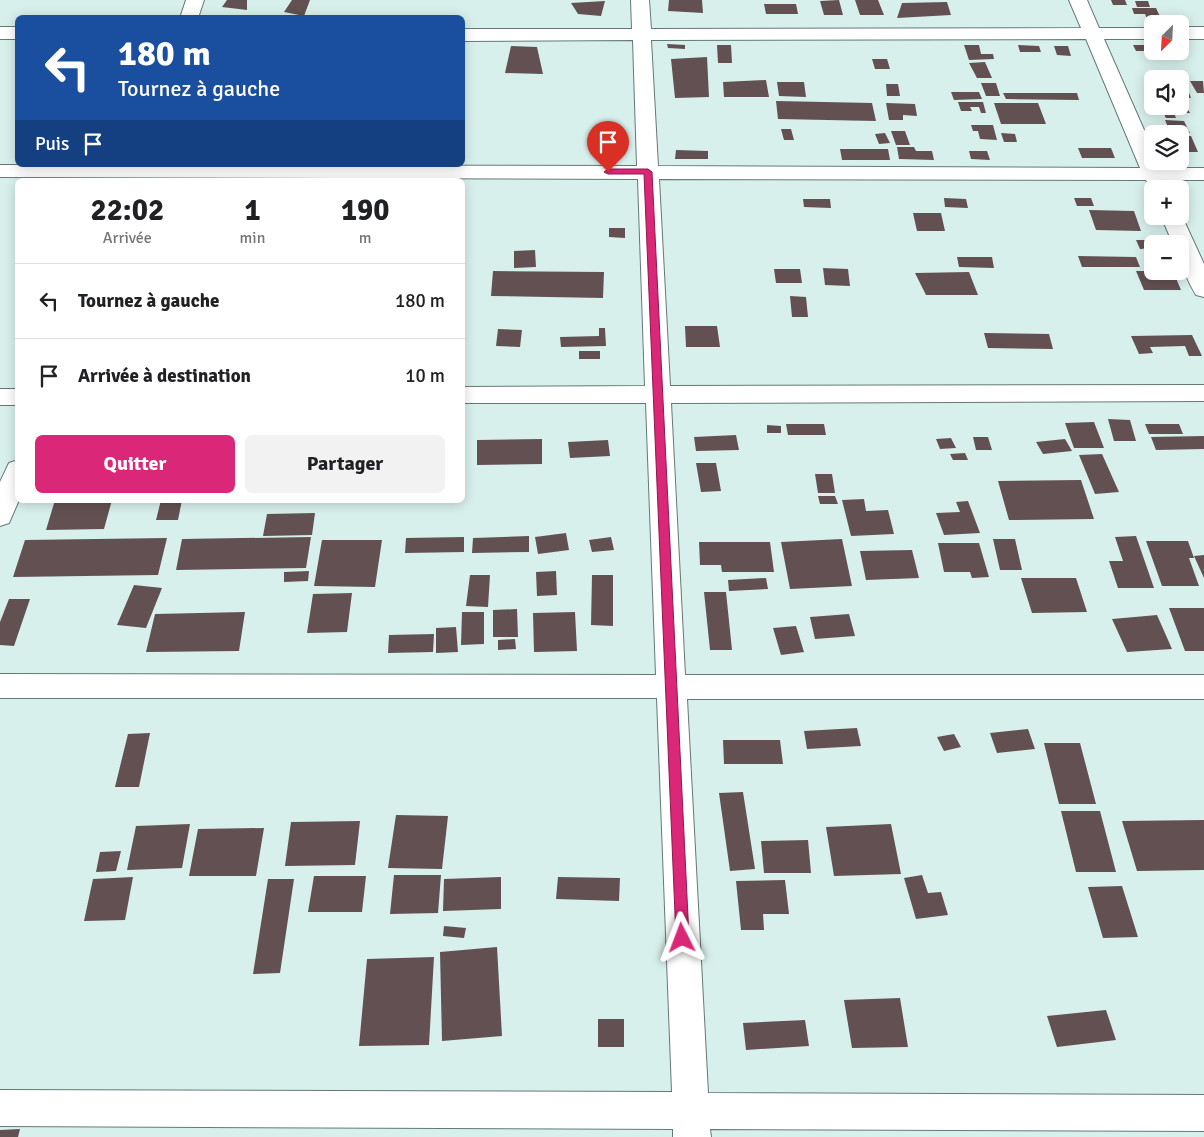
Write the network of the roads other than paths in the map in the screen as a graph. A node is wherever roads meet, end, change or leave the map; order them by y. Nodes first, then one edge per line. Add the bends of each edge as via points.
1 (195, 0) edge
2 (640, 0) edge
3 (1078, 0) edge
4 (190, 15) edge
5 (0, 33) edge
6 (15, 33) edge
7 (1144, 33) edge
8 (1189, 33) edge
9 (1204, 33) edge
10 (465, 34) edge
11 (1092, 34) junction
12 (642, 35) junction
13 (0, 171) edge
14 (130, 172) edge
15 (648, 172) junction
16 (1204, 174) edge
17 (1157, 180) edge
18 (1164, 180) edge
19 (1144, 181) edge
20 (1176, 225) edge
21 (1204, 290) edge
22 (1204, 393) edge
23 (465, 395) edge
24 (658, 395) junction
25 (0, 397) edge
26 (15, 397) edge
27 (15, 478) edge
28 (0, 516) edge
29 (0, 686) edge
30 (671, 686) junction
31 (1204, 687) edge
32 (0, 1108) edge
33 (1204, 1113) edge
34 (691, 1124) edge

1 - 4 street
2 - 12 street
3 - 11 street
5 - 6 street
7 - 11 street
8 - 9 street
10 - 12 street
11 - 12 street
11 - 17 street
12 - 15 street
13 - 14 street
14 - 15 street
15 - 19 street
15 - 24 street
16 - 18 street
20 - 21 street
22 - 24 street
23 - 24 street
24 - 30 street
25 - 26 street
27 - 28 street
29 - 30 street
30 - 31 street
30 - 34 street
32 - 34 street
33 - 34 street

